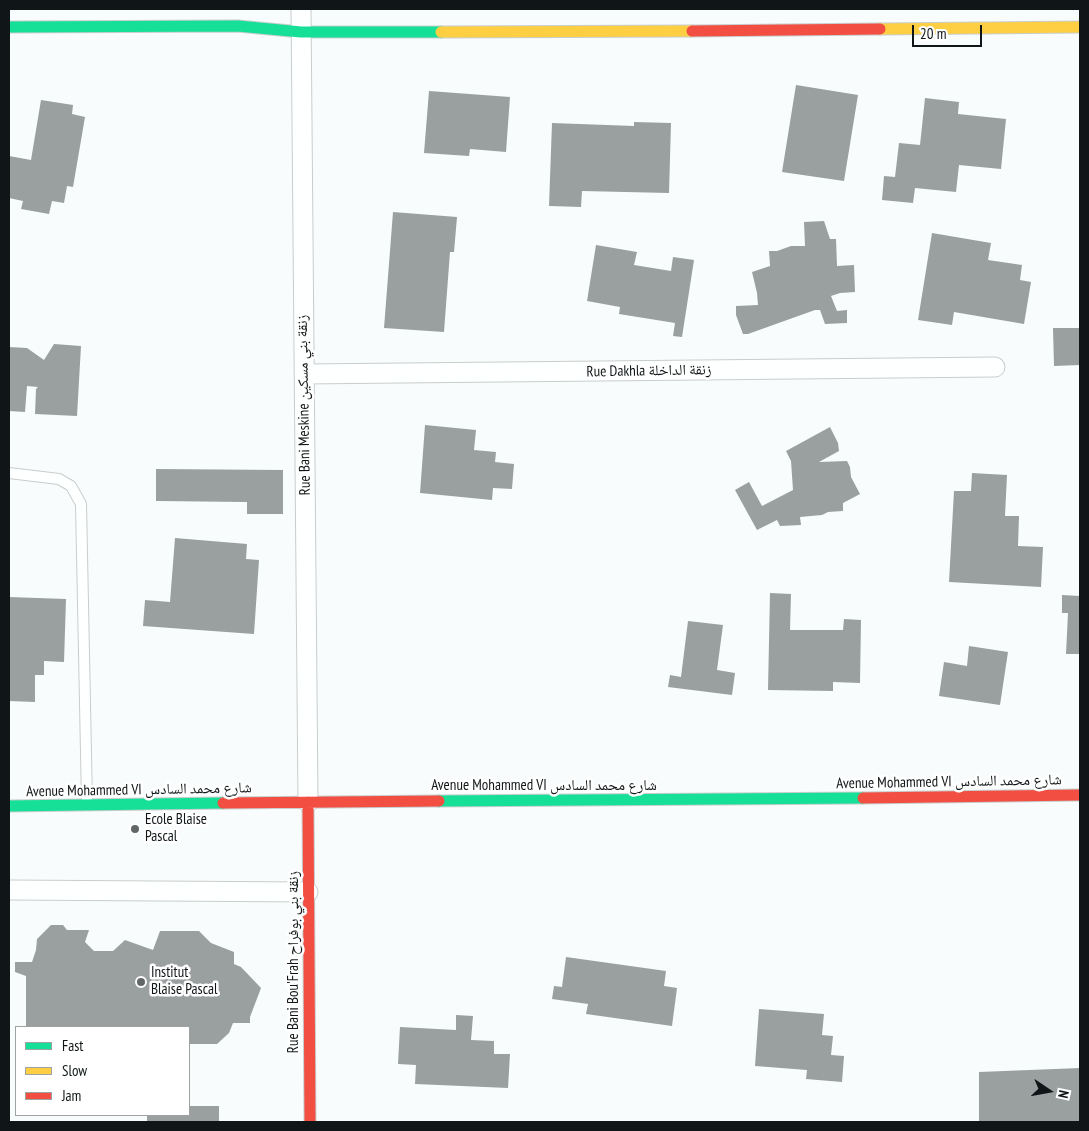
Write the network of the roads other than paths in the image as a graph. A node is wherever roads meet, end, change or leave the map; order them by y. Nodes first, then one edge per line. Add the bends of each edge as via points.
1 (301, 9) edge
2 (9, 27) edge
3 (1080, 27) edge
4 (301, 32) junction
5 (995, 367) dead end
6 (304, 374) junction
7 (9, 473) edge
8 (1080, 795) edge
9 (308, 802) junction
10 (9, 806) edge
11 (87, 806) junction
12 (9, 890) edge
13 (308, 892) junction
14 (310, 1122) edge

1 - 4 street, Rue Bani Meskine زنقة بني مسكين
2 - 4 street via 238,26
3 - 4 street
4 - 6 street, Rue Bani Meskine زنقة بني مسكين
5 - 6 street, Rue Dakhla زنقة الداخلة
6 - 9 street, Rue Bani Meskine زنقة بني مسكين
7 - 11 lane via 59,479 71,486 81,504
8 - 9 street, Avenue Mohammed VI شارع محمد السادس
9 - 11 street, Avenue Mohammed VI شارع محمد السادس
9 - 13 street, Rue Bani Bou'Frah زنقة بني بوفراح
10 - 11 street, Avenue Mohammed VI شارع محمد السادس
12 - 13 street
13 - 14 street, Rue Bani Bou'Frah زنقة بني بوفراح

